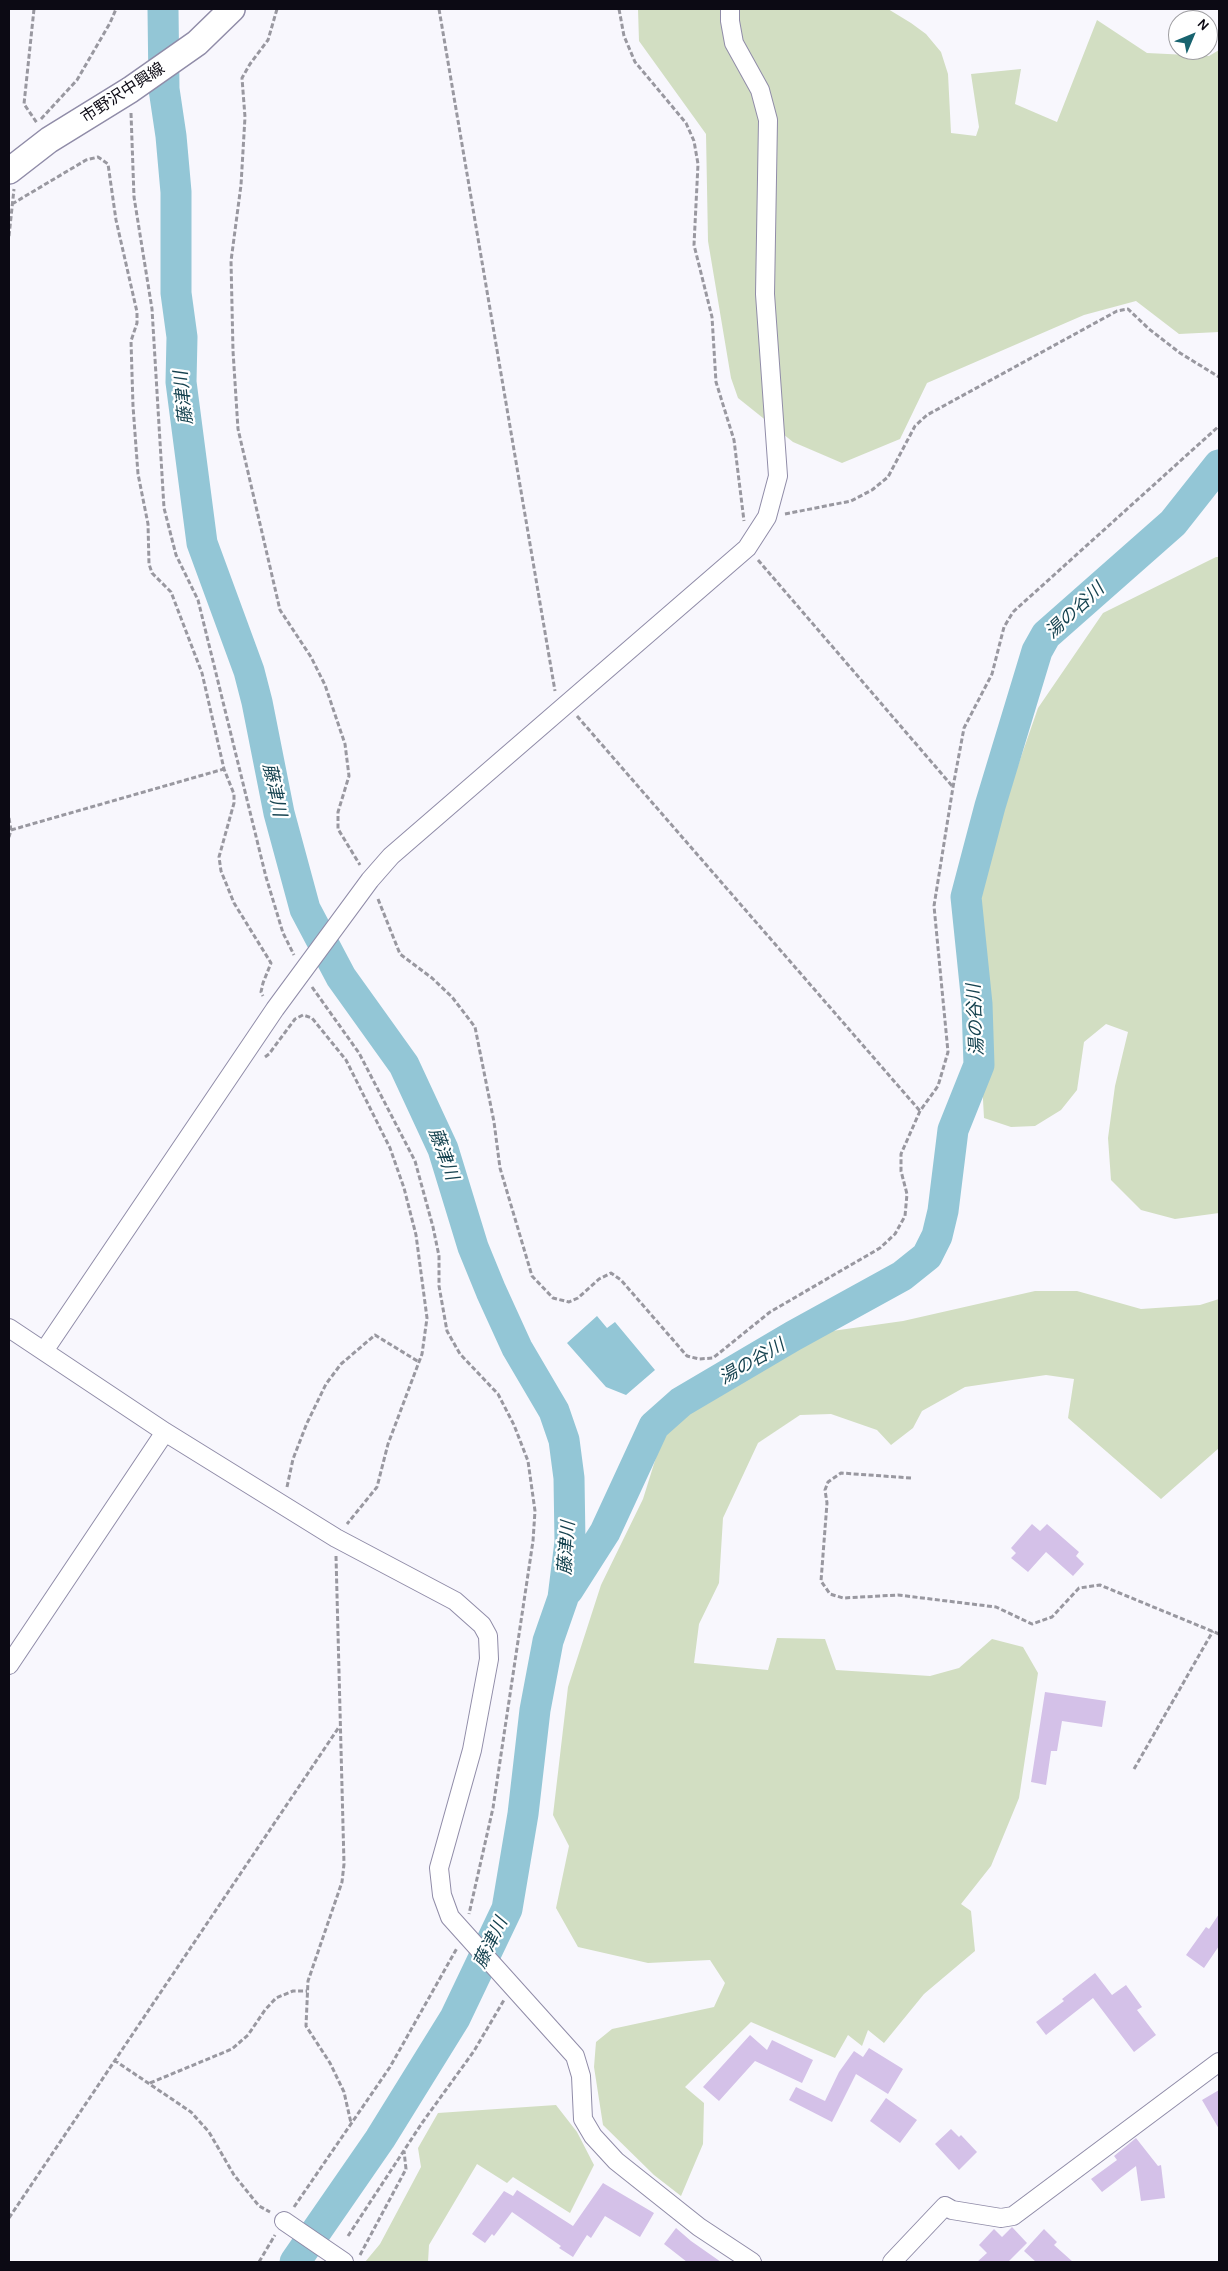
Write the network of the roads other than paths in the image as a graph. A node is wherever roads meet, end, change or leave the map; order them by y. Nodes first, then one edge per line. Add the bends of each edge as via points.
1 (232, 9) edge
2 (730, 9) edge
3 (13, 167) edge
4 (9, 1328) edge
5 (44, 1351) junction
6 (165, 1432) junction
7 (9, 1665) edge
8 (1219, 2064) edge
9 (284, 2221) road end
10 (351, 2259) edge
11 (752, 2262) edge
12 (892, 2262) edge

1 - 3 main road, 市野沢中興線 via 197,43 130,90 43,132
2 - 5 street via 734,43 760,90 768,120 765,294 778,476 767,517 747,548 391,856 370,880 275,1009
4 - 5 street
5 - 6 street
6 - 7 street
6 - 11 street via 336,1538 455,1601 482,1625 488,1636 489,1659 472,1750 439,1868 447,1910 464,1935 575,2056 581,2076 583,2119 593,2136 616,2161 699,2227
8 - 12 street via 1013,2216 1001,2218 945,2206
9 - 10 street

